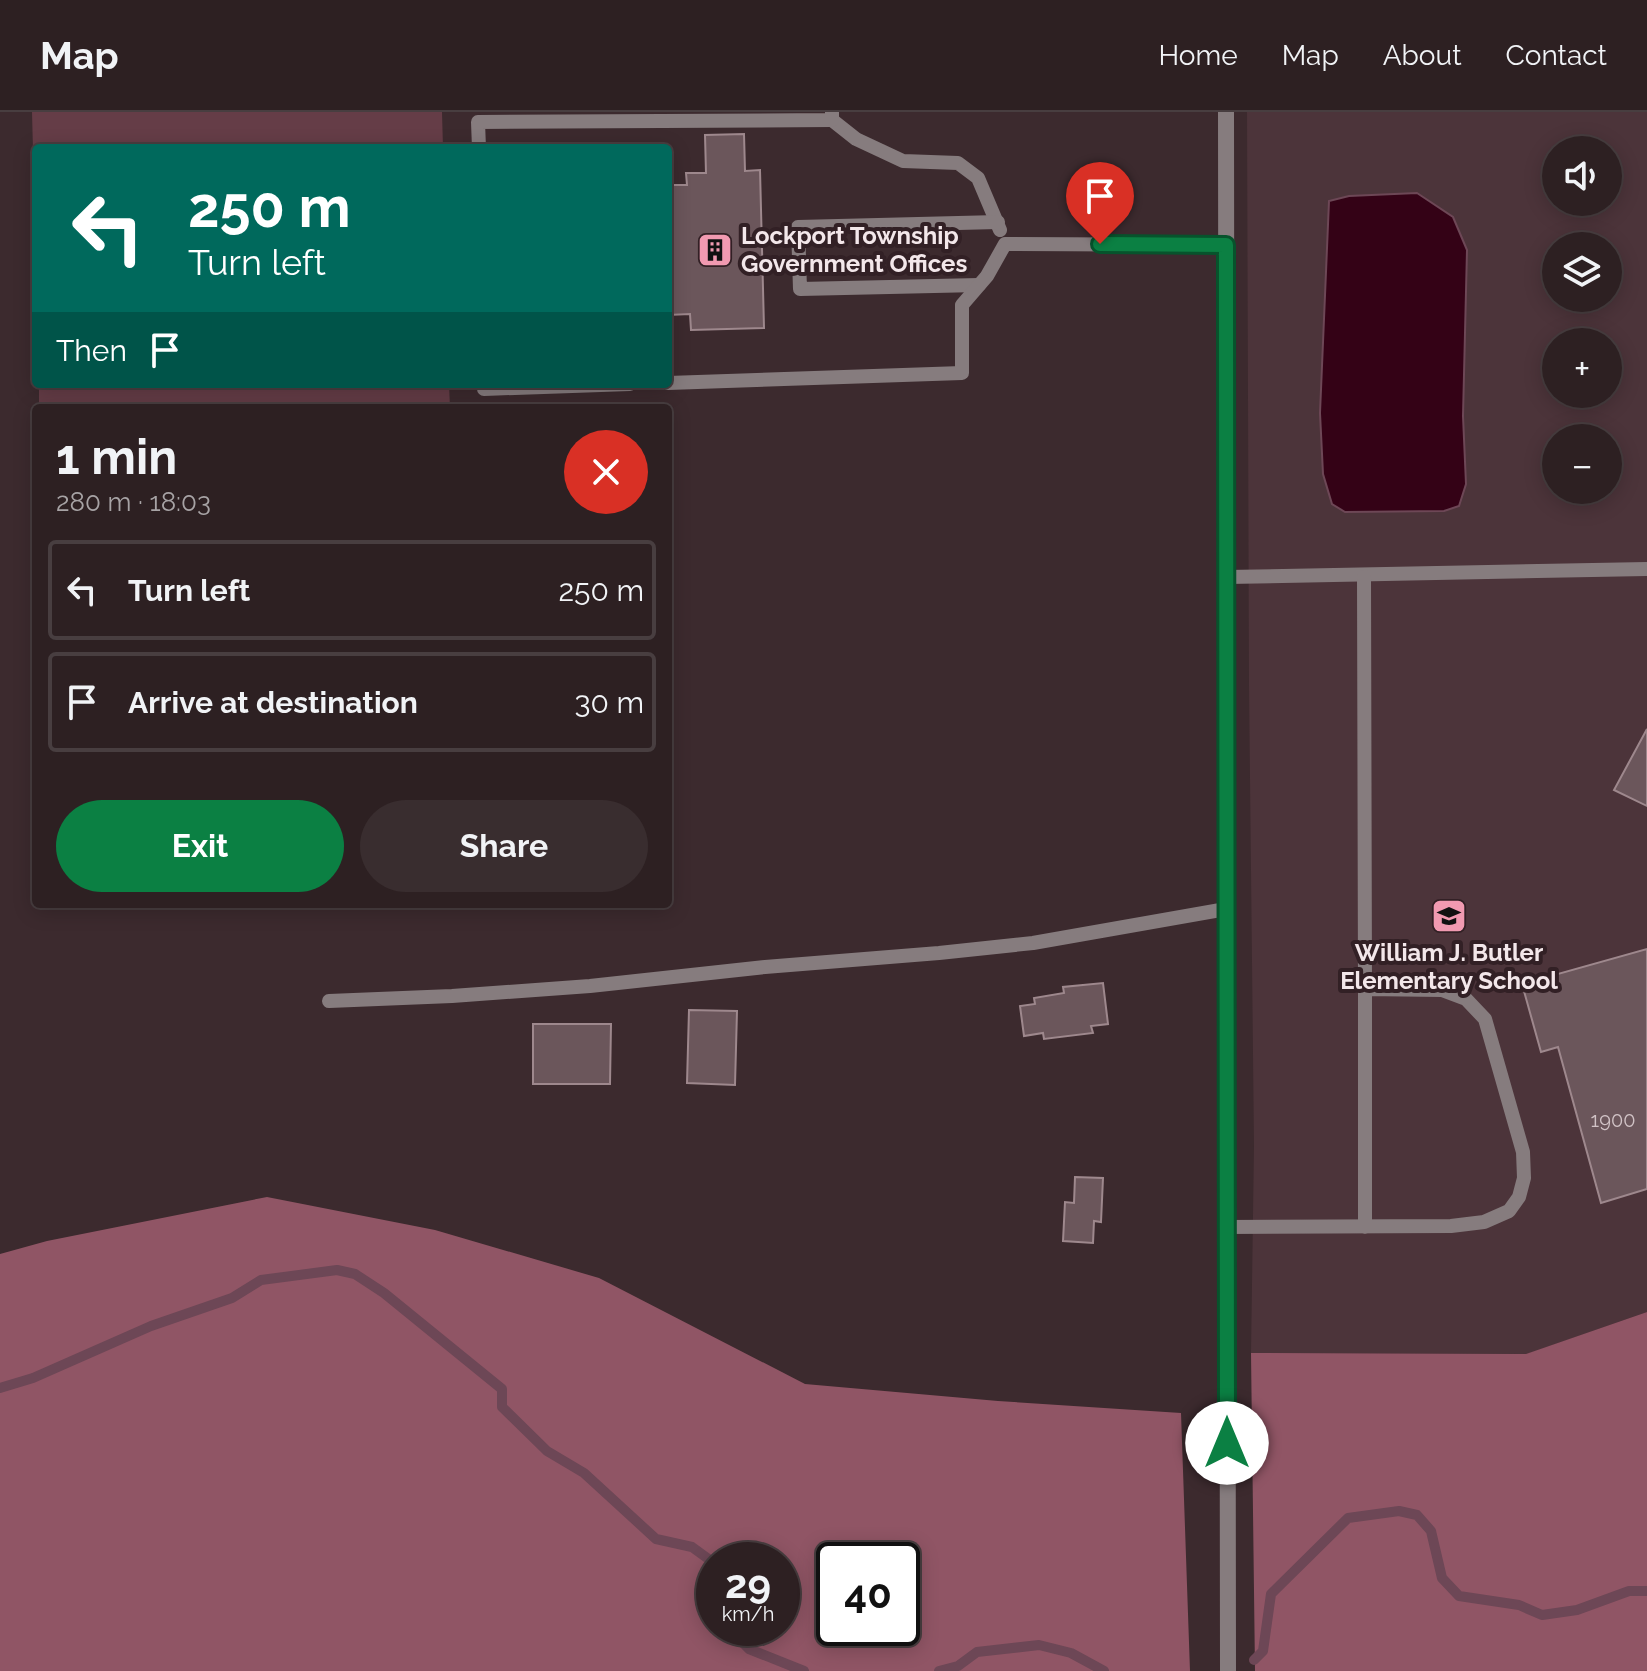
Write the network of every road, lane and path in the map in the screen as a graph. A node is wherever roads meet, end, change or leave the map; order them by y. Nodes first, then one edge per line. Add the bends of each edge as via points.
1 (1226, 112) edge
2 (832, 116) edge
3 (479, 144) edge
4 (998, 222) junction
5 (1005, 244) junction
6 (1226, 245) junction
7 (979, 285) junction
8 (672, 383) edge
9 (484, 388) edge
10 (513, 388) edge
11 (1647, 569) edge
12 (1227, 577) junction
13 (1364, 577) junction
14 (1226, 909) junction
15 (1365, 989) junction
16 (329, 1001) dead end
17 (1226, 1227) junction
18 (1365, 1227) junction
19 (1228, 1671) edge

1 - 6 street
2 - 3 lane via 478,122
2 - 4 lane via 856,139 903,161 958,163 978,178
4 - 5 lane
4 - 7 lane via 798,227 800,289
5 - 6 lane
5 - 7 lane
6 - 12 street
7 - 8 lane via 962,305 962,373
9 - 10 lane
11 - 13 lane
12 - 13 lane
12 - 14 street
13 - 15 lane
14 - 16 lane via 1033,943 939,953 590,986
14 - 17 street
15 - 18 lane
15 - 18 lane via 1442,990 1466,999 1485,1019 1523,1152 1524,1178 1509,1211 1484,1222
17 - 18 lane
17 - 19 street

